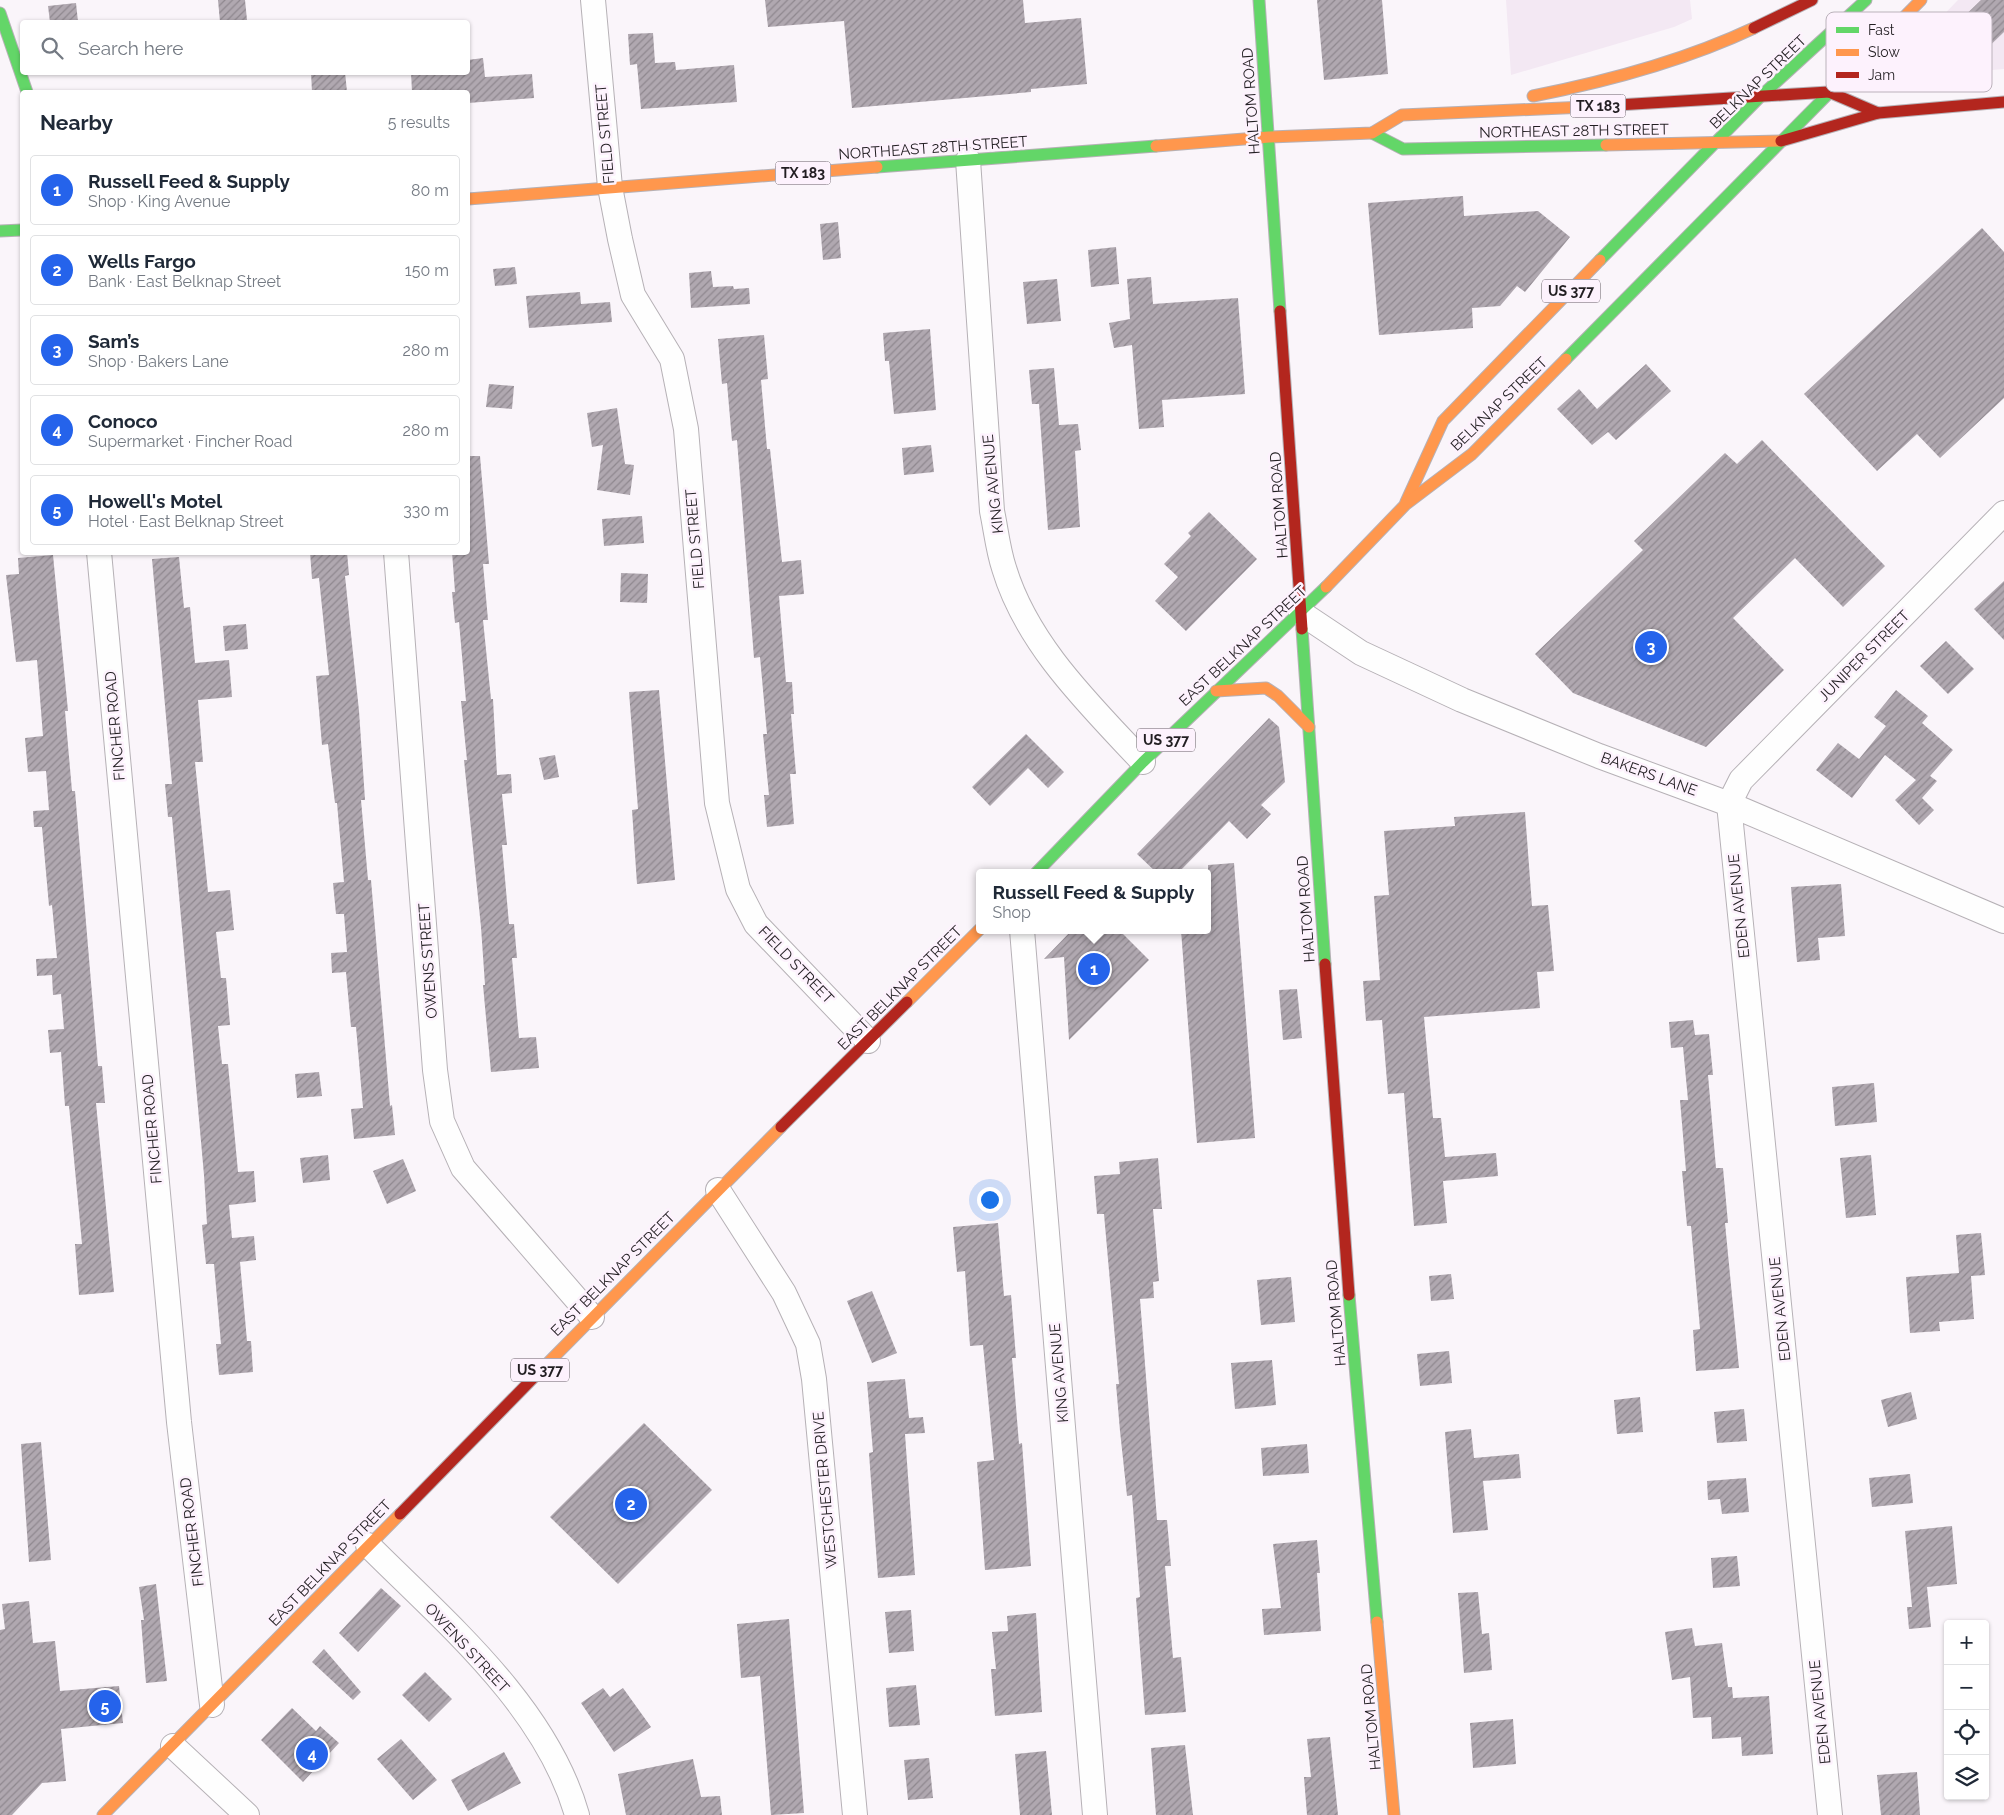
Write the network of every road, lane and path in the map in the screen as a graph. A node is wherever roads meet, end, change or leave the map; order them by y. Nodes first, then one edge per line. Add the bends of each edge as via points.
1 (593, 0) edge
2 (1259, 0) edge
3 (1812, 0) edge
4 (1866, 0) edge
5 (1921, 0) edge
6 (1853, 12) edge
7 (1909, 12) edge
8 (0, 13) edge
9 (1826, 37) edge
10 (20, 72) edge
11 (21, 75) edge
12 (26, 90) edge
13 (1829, 92) junction
14 (1762, 95) junction
15 (2004, 102) edge
16 (1878, 113) junction
17 (1435, 114) junction
18 (1372, 133) junction
19 (1270, 137) junction
20 (1782, 141) junction
21 (1717, 143) junction
22 (1619, 145) junction
23 (1655, 155) dead end
24 (968, 160) junction
25 (1669, 175) dead end
26 (610, 187) junction
27 (1667, 194) junction
28 (470, 199) edge
29 (20, 230) edge
30 (0, 231) edge
31 (1406, 504) junction
32 (2004, 513) edge
33 (99, 555) edge
34 (396, 555) edge
35 (1301, 613) junction
36 (1216, 691) junction
37 (1309, 727) junction
38 (1143, 762) junction
39 (1729, 804) junction
40 (1040, 869) edge
41 (2004, 921) edge
42 (976, 933) edge
43 (1022, 934) edge
44 (868, 1040) junction
45 (718, 1190) junction
46 (592, 1317) junction
47 (368, 1545) junction
48 (212, 1706) junction
49 (173, 1746) junction
50 (103, 1815) edge
51 (248, 1815) edge
52 (577, 1815) edge
53 (855, 1815) edge
54 (1095, 1815) edge
55 (1394, 1815) edge
56 (1830, 1815) edge

1 - 26 street, FIELD STREET
2 - 19 main road, HALTOM ROAD
3 - 17 main road via 1717,45 1667,63 1584,86
4 - 6 main road, BELKNAP STREET / US 377
5 - 7 main road, BELKNAP STREET / US 377
8 - 10 main road
9 - 14 main road, BELKNAP STREET / US 377
11 - 12 main road
13 - 14 main road, NORTHEAST 28TH STREET / TX 183
13 - 16 main road, TX 183
13 - 20 main road, BELKNAP STREET / US 377
14 - 17 main road, NORTHEAST 28TH STREET / TX 183 via 1584,112
14 - 21 main road, BELKNAP STREET / US 377
15 - 16 main road
16 - 20 main road, TX 183
17 - 18 main road, NORTHEAST 28TH STREET / TX 183 via 1402,115
18 - 19 main road, NORTHEAST 28TH STREET / TX 183
18 - 22 main road, NORTHEAST 28TH STREET / TX 183 via 1403,149 1585,141
19 - 24 main road, NORTHEAST 28TH STREET / TX 183
19 - 35 main road, HALTOM ROAD
20 - 21 main road, NORTHEAST 28TH STREET / TX 183
20 - 31 main road, BELKNAP STREET / US 377 via 1472,454
21 - 22 main road, NORTHEAST 28TH STREET / TX 183
21 - 27 main road, BELKNAP STREET / US 377
22 - 23 main road via 1648,150
24 - 26 main road, NORTHEAST 28TH STREET / TX 183
24 - 38 street, KING AVENUE via 992,512 1004,568 1025,617 1072,685
25 - 27 main road
26 - 28 main road, NORTHEAST 28TH STREET / TX 183
26 - 44 street, FIELD STREET via 633,295 672,359 686,429 717,803 738,889 756,924
27 - 31 main road, BELKNAP STREET / US 377 via 1443,421
29 - 30 main road
31 - 35 main road, EAST BELKNAP STREET / US 377
32 - 39 street, JUNIPER STREET via 1741,780
33 - 48 street, FINCHER ROAD via 179,1422
34 - 46 street, OWENS STREET via 435,1070 442,1121 463,1168
35 - 36 main road, EAST BELKNAP STREET / US 377
35 - 37 main road, HALTOM ROAD
35 - 39 street, BAKERS LANE via 1361,653 1462,700 1598,756
36 - 37 main road via 1266,688
36 - 38 main road, EAST BELKNAP STREET / US 377
37 - 55 main road, HALTOM ROAD via 1347,1277
38 - 40 main road, EAST BELKNAP STREET / US 377
39 - 41 street, BAKERS LANE
39 - 56 street, EDEN AVENUE
42 - 44 main road, EAST BELKNAP STREET / US 377
43 - 54 street, KING AVENUE
44 - 45 main road, EAST BELKNAP STREET / US 377
45 - 46 main road, EAST BELKNAP STREET / US 377
45 - 53 street, WESTCHESTER DRIVE via 784,1293 808,1344
46 - 47 main road, EAST BELKNAP STREET / US 377
47 - 48 main road, EAST BELKNAP STREET / US 377
47 - 52 street, OWENS STREET via 494,1674 540,1735 568,1786
48 - 49 main road, EAST BELKNAP STREET / US 377
49 - 50 main road, EAST BELKNAP STREET / US 377
49 - 51 street

